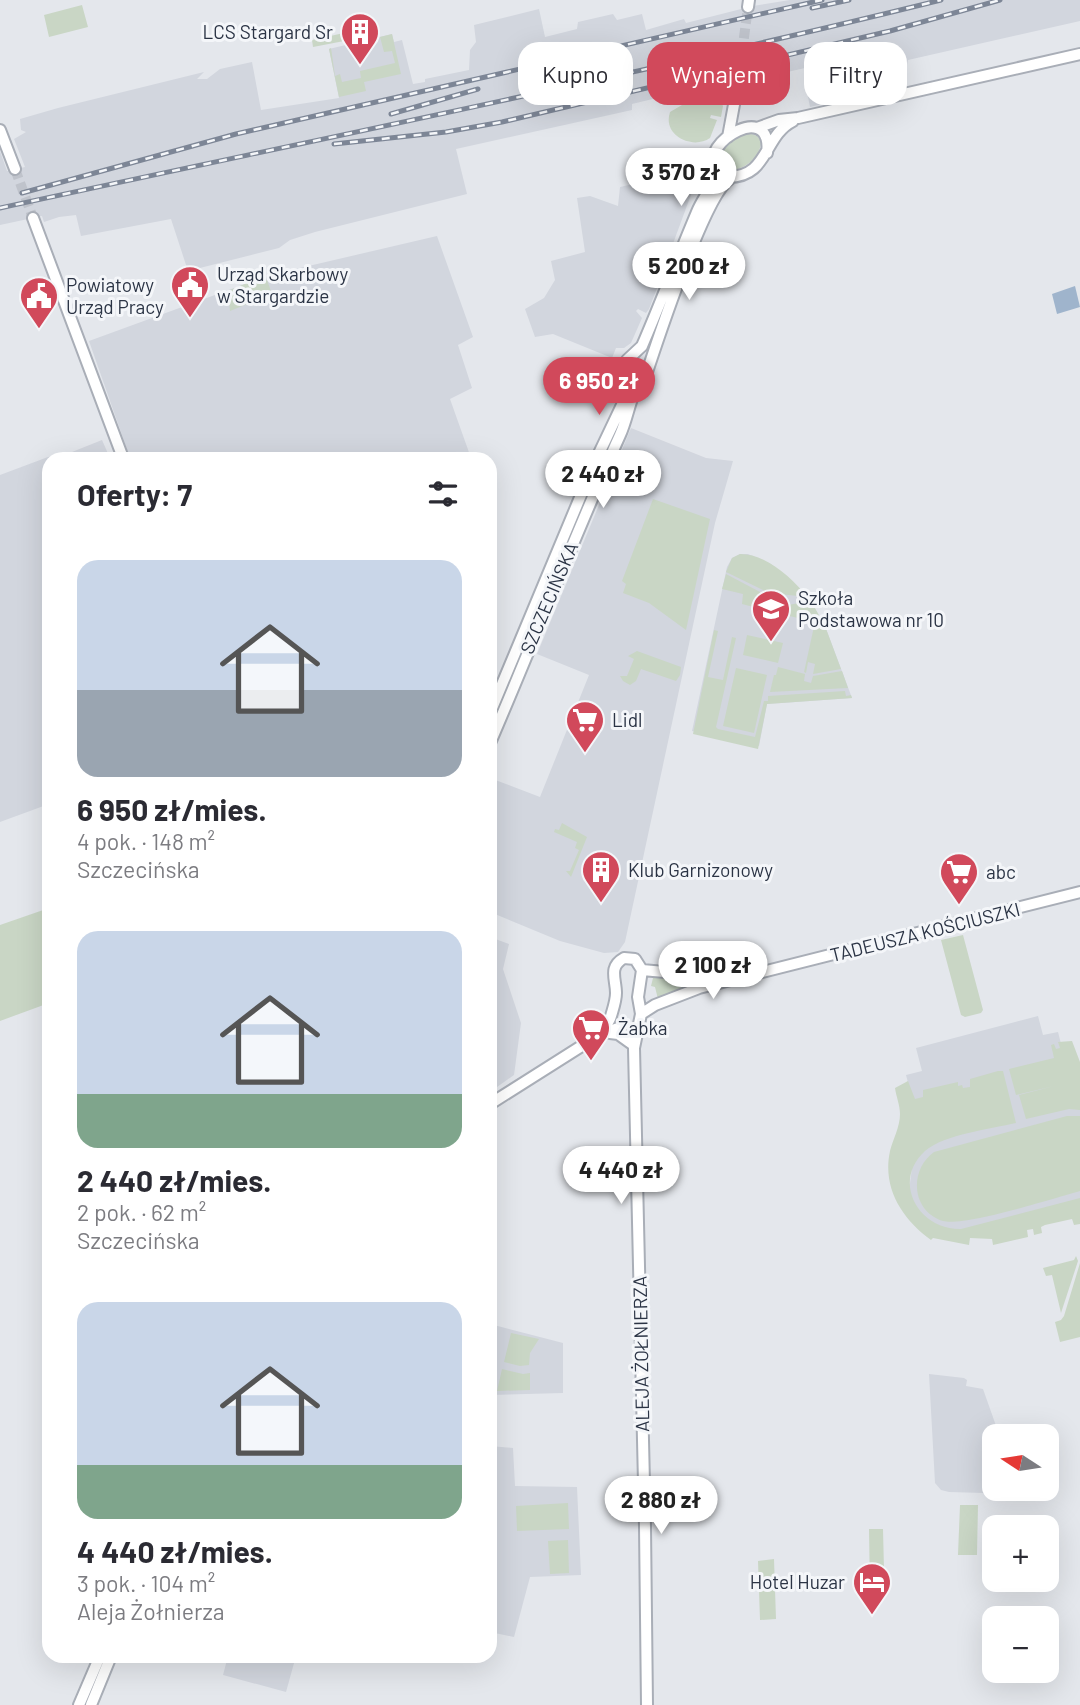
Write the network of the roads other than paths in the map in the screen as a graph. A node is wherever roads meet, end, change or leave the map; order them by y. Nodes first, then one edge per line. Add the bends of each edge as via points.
1 (1080, 54) edge
2 (736, 105) edge
3 (736, 105) edge
4 (799, 118) junction
5 (754, 128) junction
6 (0, 130) edge
7 (728, 136) junction
8 (767, 153) junction
9 (15, 169) tunnel mouth
10 (714, 171) junction
11 (731, 178) junction
12 (33, 218) tunnel mouth
13 (635, 354) junction
14 (649, 365) junction
15 (629, 374) junction
16 (642, 377) junction
17 (121, 452) edge
18 (497, 696) edge
19 (497, 726) edge
20 (1080, 892) edge
21 (642, 970) junction
22 (769, 970) junction
23 (611, 1015) junction
24 (640, 1017) junction
25 (623, 1027) junction
26 (605, 1034) junction
27 (633, 1045) junction
28 (497, 1100) edge
29 (97, 1663) edge
30 (108, 1663) edge
31 (79, 1705) edge
32 (91, 1705) edge
33 (647, 1705) edge

1 - 4 street
2 - 5 street via 742,121
3 - 7 street
4 - 5 street
4 - 8 street via 777,132
5 - 7 street
5 - 8 street via 764,134
6 - 9 street
7 - 10 street via 713,155
8 - 11 street via 752,170
10 - 11 street
10 - 13 street
11 - 14 street via 702,222
12 - 17 street
13 - 14 street
13 - 15 street via 625,365
14 - 16 street
15 - 16 street
15 - 18 street, SZCZECIŃSKA via 622,405
16 - 19 street, SZCZECIŃSKA
20 - 22 street, TADEUSZA KOŚCIUSZKI
21 - 22 street, TADEUSZA KOŚCIUSZKI
21 - 23 street, TADEUSZA KOŚCIUSZKI via 635,959 618,961
21 - 24 street, ALEJA ŻOŁNIERZA
22 - 24 street, TADEUSZA KOŚCIUSZKI via 681,994
23 - 25 street, ALEJA ŻOŁNIERZA
23 - 26 street
24 - 25 street, TADEUSZA KOŚCIUSZKI via 635,1025
24 - 27 street, ALEJA ŻOŁNIERZA
25 - 26 street
25 - 27 street, ALEJA ŻOŁNIERZA
26 - 27 street via 618,1034
26 - 28 street
27 - 33 street, ALEJA ŻOŁNIERZA
29 - 31 street
30 - 32 street

